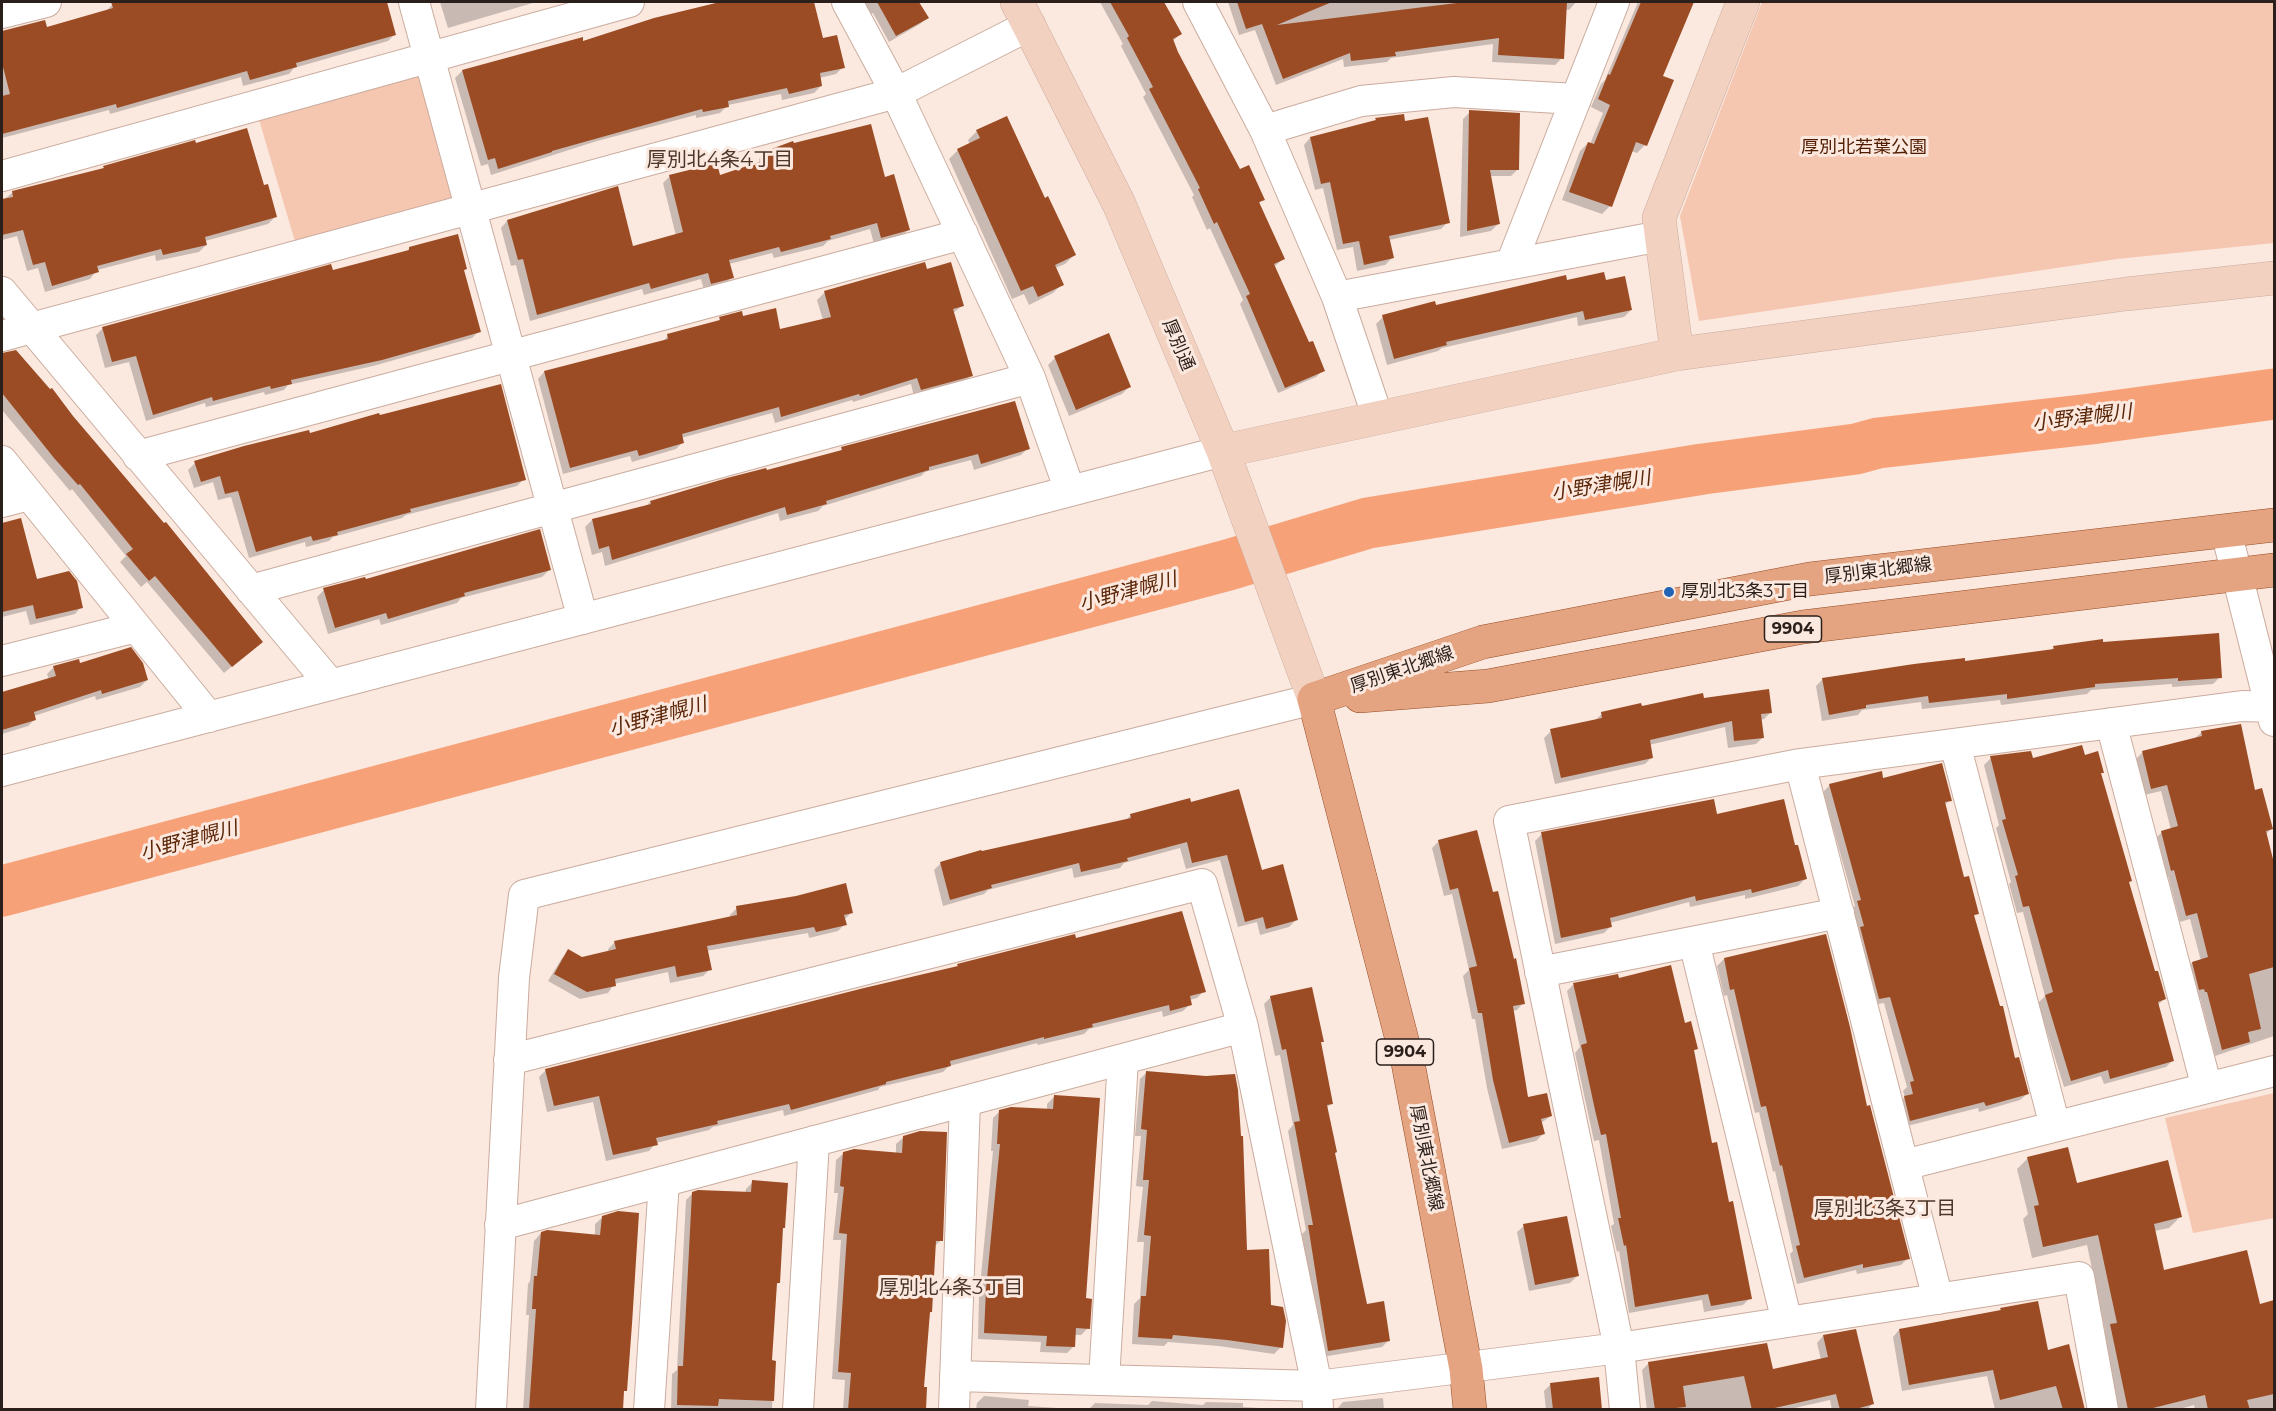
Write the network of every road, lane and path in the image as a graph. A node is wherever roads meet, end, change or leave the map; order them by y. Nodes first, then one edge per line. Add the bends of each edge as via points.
1 (46, 2) edge
2 (414, 2) edge
3 (629, 2) edge
4 (847, 2) edge
5 (1198, 2) edge
6 (1614, 2) edge
7 (1743, 2) edge
8 (2, 14) edge
9 (1024, 14) edge
10 (429, 57) junction
11 (896, 93) junction
12 (1576, 99) junction
13 (1265, 130) junction
14 (2, 176) edge
15 (471, 208) junction
16 (963, 234) junction
17 (1661, 236) junction
18 (1511, 264) junction
19 (2274, 278) edge
20 (2, 292) edge
21 (1337, 297) junction
22 (31, 328) junction
23 (2, 336) edge
24 (1677, 354) junction
25 (511, 356) junction
26 (1030, 378) junction
27 (1378, 418) junction
28 (1223, 451) junction
29 (138, 456) junction
30 (2, 461) edge
31 (1070, 491) junction
32 (15, 499) edge
33 (553, 508) junction
34 (2274, 525) edge
35 (2226, 531) junction
36 (2274, 570) edge
37 (2237, 574) junction
38 (251, 590) junction
39 (583, 619) junction
40 (136, 627) junction
41 (2, 661) edge
42 (331, 685) junction
43 (1314, 699) junction
44 (2273, 712) edge
45 (209, 717) junction
46 (2111, 723) junction
47 (1955, 744) junction
48 (1800, 764) junction
49 (2, 771) edge
50 (1839, 913) junction
51 (1694, 942) junction
52 (1540, 972) junction
53 (1243, 1027) junction
54 (1123, 1059) junction
55 (509, 1060) junction
56 (2274, 1071) edge
57 (2207, 1088) junction
58 (965, 1101) junction
59 (2055, 1126) junction
60 (814, 1141) junction
61 (1904, 1165) junction
62 (664, 1181) junction
63 (500, 1225) junction
64 (1938, 1299) junction
65 (1787, 1322) junction
66 (1619, 1348) junction
67 (1466, 1369) junction
68 (955, 1376) junction
69 (1104, 1380) junction
70 (1317, 1398) edge
71 (490, 1410) edge
72 (649, 1410) edge
73 (798, 1410) edge
74 (954, 1410) edge
75 (1470, 1410) edge
76 (1625, 1410) edge
77 (2103, 1410) edge

1 - 8 street
2 - 10 street
3 - 10 street
4 - 11 street
5 - 13 street
6 - 12 street
7 - 17 street via 1659,218
9 - 11 street
9 - 28 street, 厚別通 via 1119,204
10 - 14 street
10 - 15 street
11 - 15 street
11 - 16 street
12 - 13 street via 1454,92 1360,102
12 - 18 street
13 - 21 street
15 - 22 street
15 - 25 street
16 - 25 street
16 - 26 street
17 - 18 street
17 - 24 street
18 - 21 street
19 - 24 street
20 - 22 street
21 - 27 street
22 - 23 street
22 - 29 street
24 - 27 street
25 - 29 street
25 - 33 street
26 - 31 street
26 - 33 street
27 - 28 street
28 - 31 street
28 - 43 street, 厚別通
29 - 38 street
30 - 32 street
31 - 39 street
32 - 40 street
33 - 38 street
33 - 39 street
34 - 35 main road, 厚別東北郷線
35 - 37 street
35 - 43 main road, 厚別東北郷線 via 1810,579 1483,642
36 - 37 main road, 厚別東北郷線 / 9904
37 - 43 main road, 厚別東北郷線 / 9904 via 1803,627 1488,686
37 - 44 street
38 - 42 street
39 - 42 street
40 - 41 street
40 - 45 street
42 - 45 street
43 - 55 street via 524,896
43 - 67 main road, 厚別東北郷線 / 9904 via 1408,1063
44 - 46 street via 2242,706
45 - 49 street
46 - 47 street
46 - 57 street
47 - 48 street
47 - 59 street
48 - 50 street
48 - 52 street via 1509,821
50 - 51 street
50 - 61 street
51 - 52 street
51 - 65 street
52 - 66 street
53 - 54 street
53 - 55 street via 1202,884
53 - 70 street
54 - 58 street
54 - 69 street
55 - 63 street
56 - 57 street
57 - 59 street
58 - 60 street
58 - 68 street
59 - 61 street
60 - 62 street
60 - 73 street
61 - 64 street
62 - 63 street
62 - 72 street
63 - 71 street
64 - 65 street
64 - 77 street via 2079,1277
65 - 66 street
66 - 67 street
66 - 76 street
67 - 70 street
67 - 75 main road, 厚別東北郷線 / 9904
68 - 69 street
68 - 74 street
69 - 70 street

